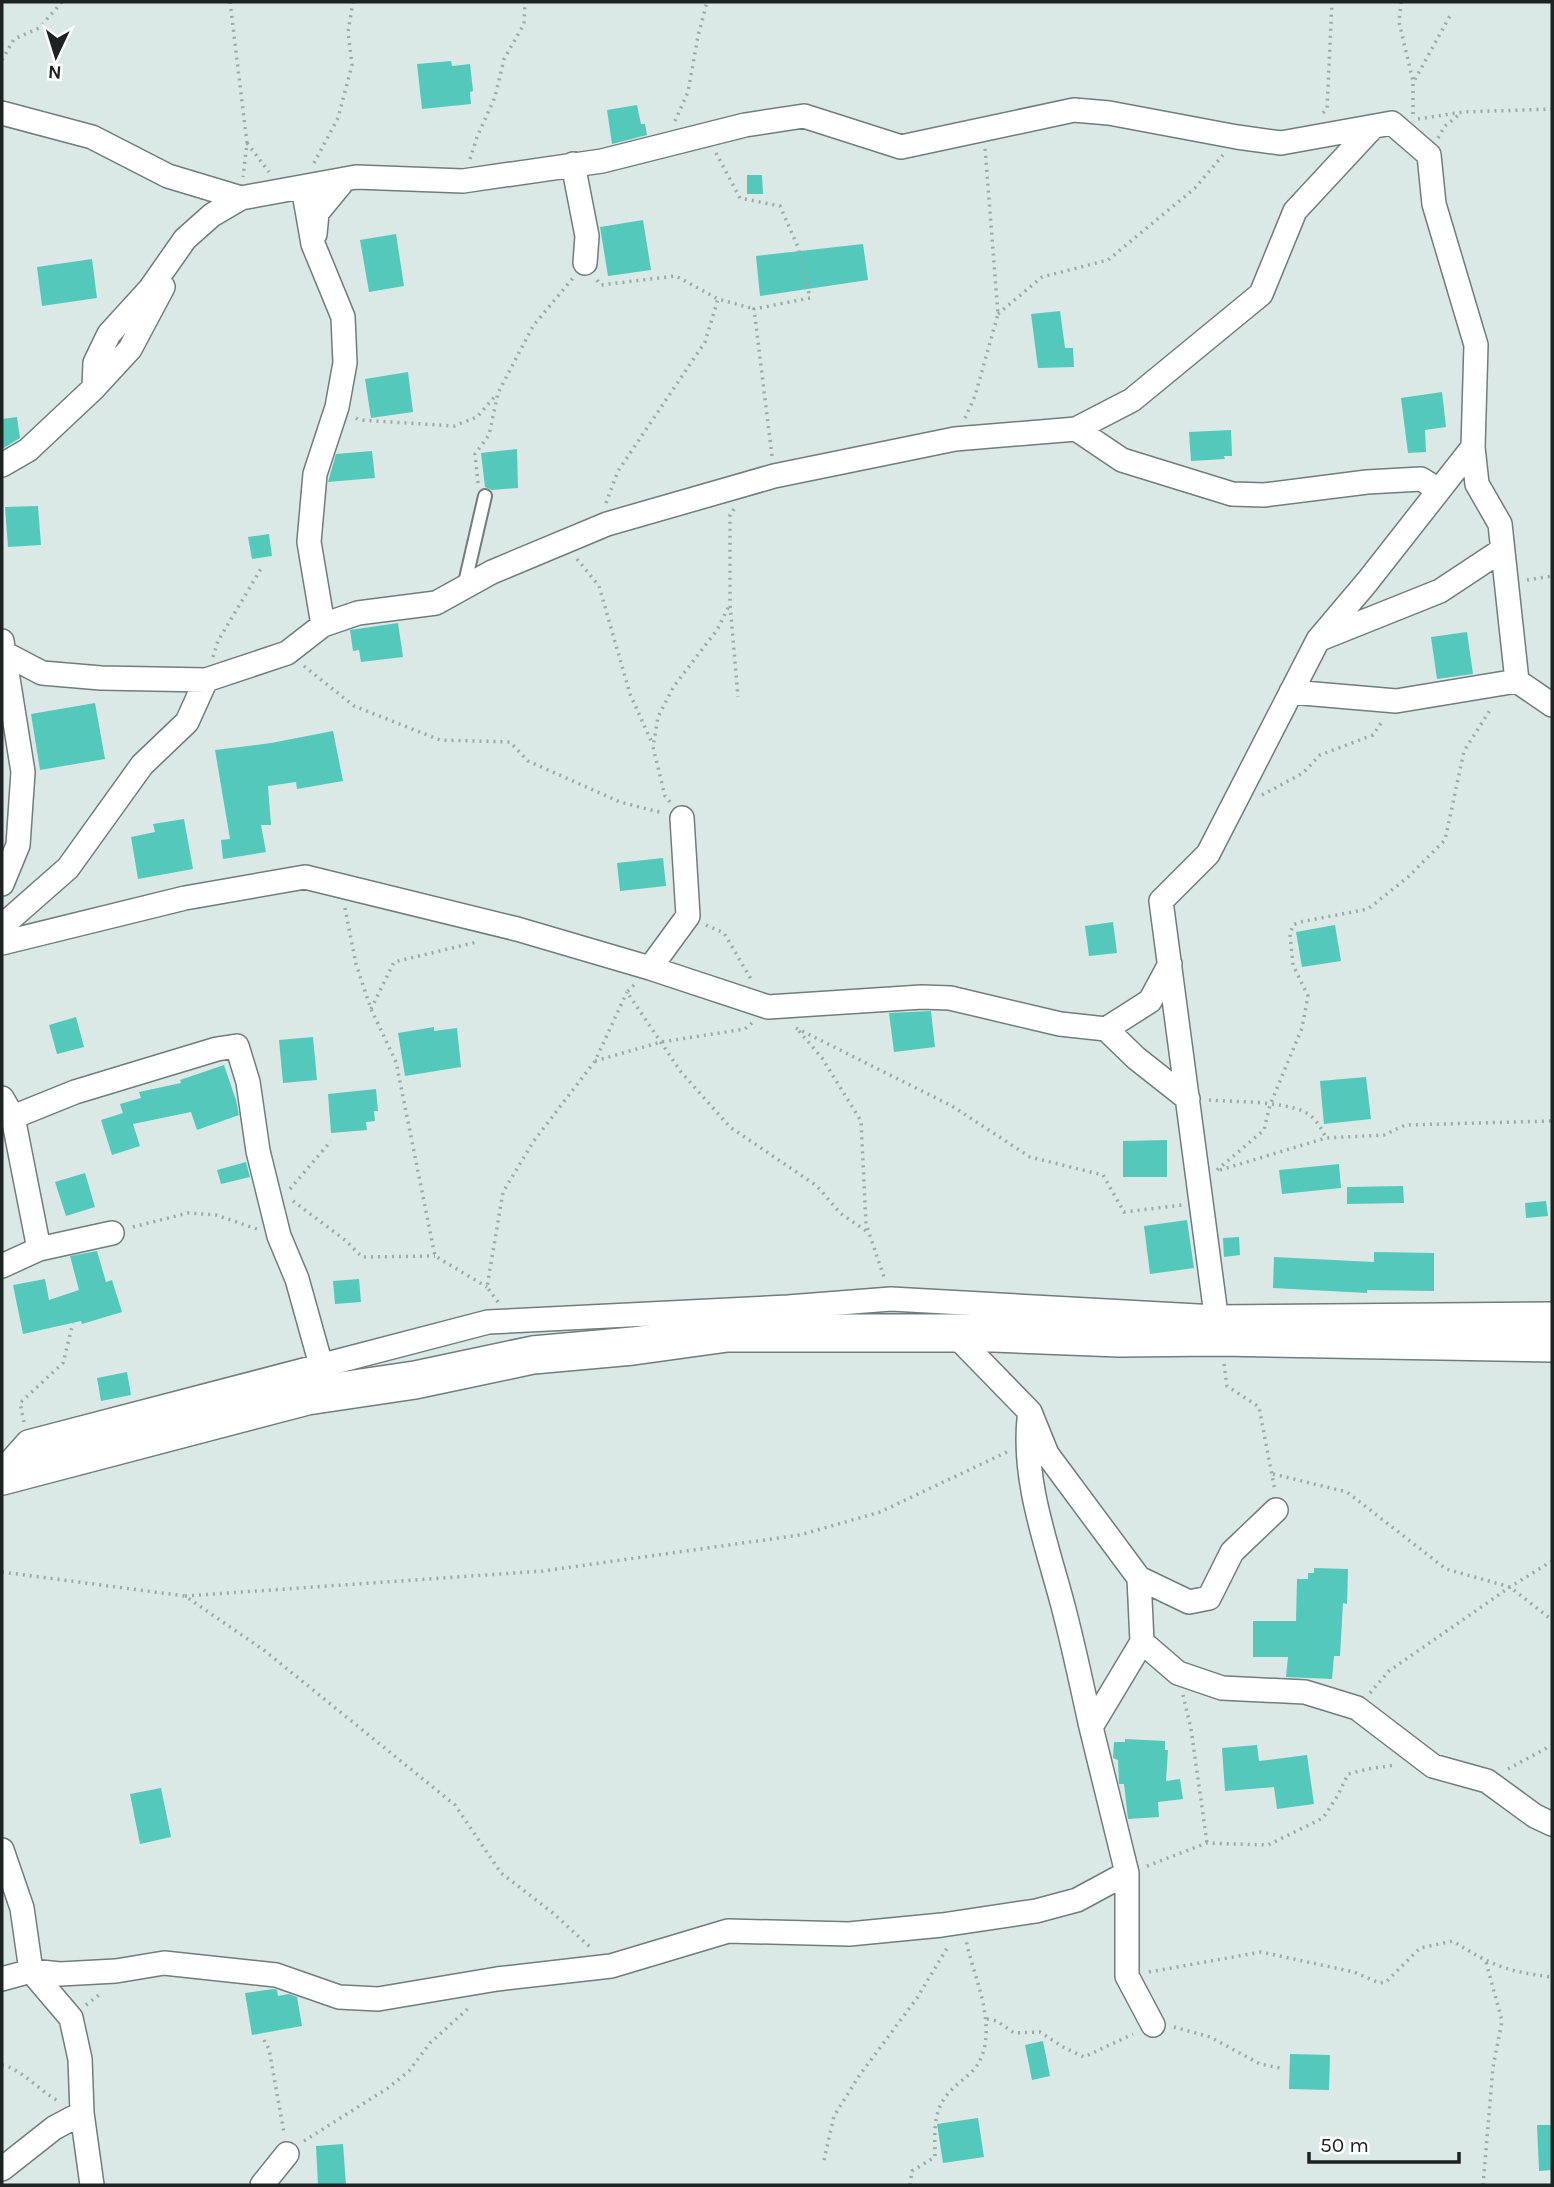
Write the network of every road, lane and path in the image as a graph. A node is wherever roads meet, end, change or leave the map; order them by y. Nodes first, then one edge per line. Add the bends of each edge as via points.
1 (62, 2) edge
2 (230, 2) edge
3 (353, 2) edge
4 (525, 2) edge
5 (706, 2) edge
6 (1332, 2) edge
7 (1401, 2) edge
8 (1451, 14) dead end
9 (2, 60) edge
10 (1413, 83) junction
11 (1552, 109) edge
12 (1463, 112) junction
13 (2, 113) edge
14 (1373, 127) junction
15 (984, 131) junction
16 (706, 135) junction
17 (1237, 137) junction
18 (1306, 138) junction
19 (665, 145) junction
20 (1429, 155) junction
21 (573, 164) junction
22 (345, 179) junction
23 (463, 181) junction
24 (303, 187) junction
25 (241, 198) junction
26 (313, 244) junction
27 (585, 263) junction
28 (718, 299) junction
29 (754, 309) junction
30 (998, 314) junction
31 (498, 393) junction
32 (337, 407) junction
33 (1076, 429) junction
34 (954, 439) junction
35 (1473, 447) junction
36 (2, 465) edge
37 (764, 478) junction
38 (1440, 490) junction
39 (485, 496) joint
40 (596, 528) junction
41 (564, 542) junction
42 (1502, 550) junction
43 (262, 567) dead end
44 (464, 587) junction
45 (730, 604) junction
46 (323, 625) junction
47 (1318, 640) junction
48 (3, 645) edge
49 (287, 653) junction
50 (42, 673) junction
51 (206, 680) junction
52 (1517, 681) junction
53 (1291, 692) junction
54 (738, 697) dead end
55 (12, 700) junction
56 (1396, 701) junction
57 (1552, 705) edge
58 (653, 747) junction
59 (1228, 813) junction
60 (682, 818) junction
61 (4, 874) edge
62 (340, 885) junction
63 (688, 916) junction
64 (2, 926) edge
65 (517, 929) junction
66 (2, 943) edge
67 (1170, 964) junction
68 (650, 968) junction
69 (628, 992) junction
70 (768, 1007) junction
71 (371, 1009) junction
72 (797, 1029) junction
73 (1106, 1029) junction
74 (661, 1042) junction
75 (596, 1061) junction
76 (1188, 1099) junction
77 (1270, 1105) junction
78 (7, 1107) edge
79 (1552, 1121) edge
80 (1326, 1138) junction
81 (331, 1141) dead end
82 (1207, 1173) junction
83 (1201, 1203) junction
84 (112, 1233) joint
85 (869, 1233) junction
86 (279, 1236) junction
87 (39, 1250) junction
88 (435, 1256) junction
89 (2, 1266) edge
90 (487, 1287) junction
91 (891, 1299) junction
92 (1552, 1314) edge
93 (512, 1320) junction
94 (73, 1323) dead end
95 (1218, 1327) junction
96 (953, 1333) junction
97 (1552, 1343) edge
98 (321, 1365) junction
99 (1030, 1412) junction
100 (27, 1442) junction
101 (1027, 1442) junction
102 (2, 1471) edge
103 (1273, 1474) junction
104 (2, 1476) edge
105 (1276, 1510) joint
106 (1552, 1561) edge
107 (2, 1572) edge
108 (1139, 1578) junction
109 (1510, 1587) junction
110 (186, 1597) junction
111 (1552, 1620) edge
112 (1142, 1642) junction
113 (1178, 1673) junction
114 (1357, 1708) junction
115 (1091, 1727) junction
116 (1552, 1745) edge
117 (1433, 1766) junction
118 (1488, 1781) junction
119 (1552, 1824) edge
120 (1207, 1843) junction
121 (2, 1850) edge
122 (1127, 1873) junction
123 (962, 1922) junction
124 (1486, 1962) junction
125 (611, 1966) junction
126 (30, 1971) junction
127 (116, 1971) junction
128 (1126, 1976) junction
129 (1552, 1977) edge
130 (2, 1979) edge
131 (497, 1979) junction
132 (71, 2018) junction
133 (987, 2019) junction
134 (1153, 2025) junction
135 (264, 2040) dead end
136 (2, 2065) edge
137 (1280, 2068) dead end
138 (82, 2113) junction
139 (287, 2154) junction
140 (824, 2160) dead end
141 (2, 2169) edge
142 (92, 2185) edge
143 (262, 2185) edge
144 (910, 2185) edge
145 (1483, 2185) edge

1 - 9 path via 39,28 14,38
2 - 25 path via 247,143
3 - 24 path via 348,32 352,65 338,118
4 - 23 path via 524,24 504,59 495,97
5 - 19 path via 688,92
6 - 18 path via 1326,109
7 - 10 path via 1399,22
8 - 10 path
10 - 12 path via 1413,119
11 - 12 path
12 - 20 path via 1445,126
13 - 25 street via 92,137 169,176
14 - 18 street
14 - 20 street via 1392,123
14 - 33 street via 1295,211 1261,294 1132,400
15 - 16 street via 901,147 804,116
15 - 17 street via 1074,110
15 - 30 path
16 - 19 street
16 - 29 path via 740,198 780,206 797,247 810,298
17 - 18 street via 1281,143
17 - 30 path via 1195,188 1108,260 1042,277
19 - 21 street
20 - 35 street via 1434,204 1476,345
21 - 23 street
21 - 27 street via 587,236
22 - 23 street
22 - 24 street
22 - 26 street via 317,213
24 - 25 street
24 - 26 street
25 - 36 street via 185,239 150,289 109,334 95,363 94,388 28,450
26 - 32 street via 343,317 345,363
27 - 28 path via 601,285 676,276
27 - 31 path via 533,326
28 - 29 path
28 - 40 path via 705,342 618,471
29 - 37 path
30 - 34 path via 975,397
31 - 32 path via 477,417 454,426 360,420
31 - 39 path via 489,435 475,454 478,491
32 - 46 street via 315,474 309,542
33 - 34 street
33 - 38 street via 1122,460 1232,494 1264,495 1421,479
34 - 37 street
35 - 38 street
35 - 42 street via 1477,484 1500,524
37 - 40 street
37 - 45 path via 730,515
38 - 47 street
39 - 44 lane
40 - 41 street
41 - 44 street
41 - 58 path via 598,586 630,694
42 - 47 street via 1440,591
42 - 52 street
43 - 51 path via 218,641
44 - 46 street via 436,603 358,613
45 - 54 path
45 - 58 path via 657,717
46 - 49 street
47 - 53 street
48 - 50 street
48 - 55 street
49 - 51 street
49 - 60 path via 354,705 440,740 510,742 528,761 597,792
50 - 51 street
50 - 55 street
51 - 64 street via 187,722 142,765 68,868
52 - 56 street
52 - 57 street
52 - 77 path via 1501,692 1464,751 1445,840 1368,909 1293,925 1293,965 1308,996 1302,1028
53 - 56 street
53 - 59 street
55 - 61 street via 23,772 18,845
56 - 59 path via 1373,735 1320,755 1303,773
58 - 60 path via 665,796
59 - 67 street via 1208,854 1161,901
60 - 63 street
62 - 65 street
62 - 66 street via 305,877 185,898
62 - 71 path via 356,964
63 - 68 street
63 - 70 path via 724,933
65 - 68 street
65 - 71 path via 394,962
67 - 73 street via 1150,1001
67 - 76 street
68 - 69 path
68 - 70 street
69 - 74 path
69 - 75 path
70 - 72 path
70 - 73 street via 922,996
70 - 74 path via 745,1029
71 - 88 path via 396,1062
72 - 83 path via 952,1106 1030,1157 1103,1175 1124,1212
72 - 85 path via 822,1058 861,1121
73 - 76 street
74 - 75 path
74 - 85 path via 730,1127 817,1186 840,1213
75 - 90 path via 533,1142 503,1192
76 - 77 path
76 - 82 street
77 - 80 path via 1305,1112 1318,1122
77 - 82 path via 1264,1130
78 - 86 street via 237,1046
78 - 87 street
79 - 80 path via 1405,1125 1384,1135
80 - 82 path
81 - 88 path via 285,1195 362,1257
82 - 83 street
83 - 95 street
84 - 86 path via 188,1213 216,1215
84 - 87 street
85 - 91 path
86 - 98 street via 297,1279
87 - 89 street
88 - 90 path
90 - 93 path
91 - 93 street
91 - 95 street
92 - 95 street
93 - 98 street via 488,1322
94 - 100 path via 63,1363 20,1403
95 - 96 main road via 1119,1338
95 - 97 main road
95 - 103 path via 1227,1386 1259,1407
96 - 99 street
96 - 104 main road via 727,1333 533,1356 307,1396
98 - 100 street
99 - 101 street
99 - 108 street via 1047,1454
100 - 102 street
101 - 110 path via 880,1512 800,1535 543,1571
101 - 115 street via 1032,1489
103 - 105 path
103 - 109 path via 1347,1493 1446,1569
105 - 108 street via 1232,1552 1209,1598 1189,1602
106 - 109 path
107 - 110 path
108 - 112 street
109 - 111 path
109 - 114 path via 1389,1671
110 - 125 path via 265,1651 455,1805 501,1873
112 - 113 street
112 - 115 street
113 - 114 street via 1222,1688 1305,1692
113 - 120 path
114 - 117 street
115 - 122 street
116 - 118 path
117 - 118 street
117 - 120 path via 1403,1764 1348,1774 1323,1818 1268,1845
118 - 119 street
120 - 122 path
121 - 126 street via 22,1908
122 - 123 street via 1077,1900
122 - 128 street
123 - 125 street via 849,1934 728,1931
123 - 133 path
123 - 140 path via 917,1998 834,2116
124 - 128 path via 1453,1941 1420,1948 1386,1982 1379,1983 1353,1972 1261,1952
124 - 129 path via 1522,1974
124 - 145 path via 1502,2021 1493,2067
125 - 131 street
126 - 127 street
126 - 130 street
126 - 132 street
127 - 131 street via 164,1963 276,1975 339,1997 379,1999
127 - 132 path via 108,1986
128 - 134 street
131 - 139 path via 430,2043 409,2071
132 - 138 street via 80,2059
133 - 134 path via 1014,2033 1040,2032 1084,2057
133 - 144 path via 985,2048 973,2073 946,2096 935,2120 935,2157 912,2171
134 - 137 path via 1210,2036 1260,2064
135 - 139 path
136 - 138 path
138 - 141 street via 54,2128
138 - 142 street
139 - 143 street

